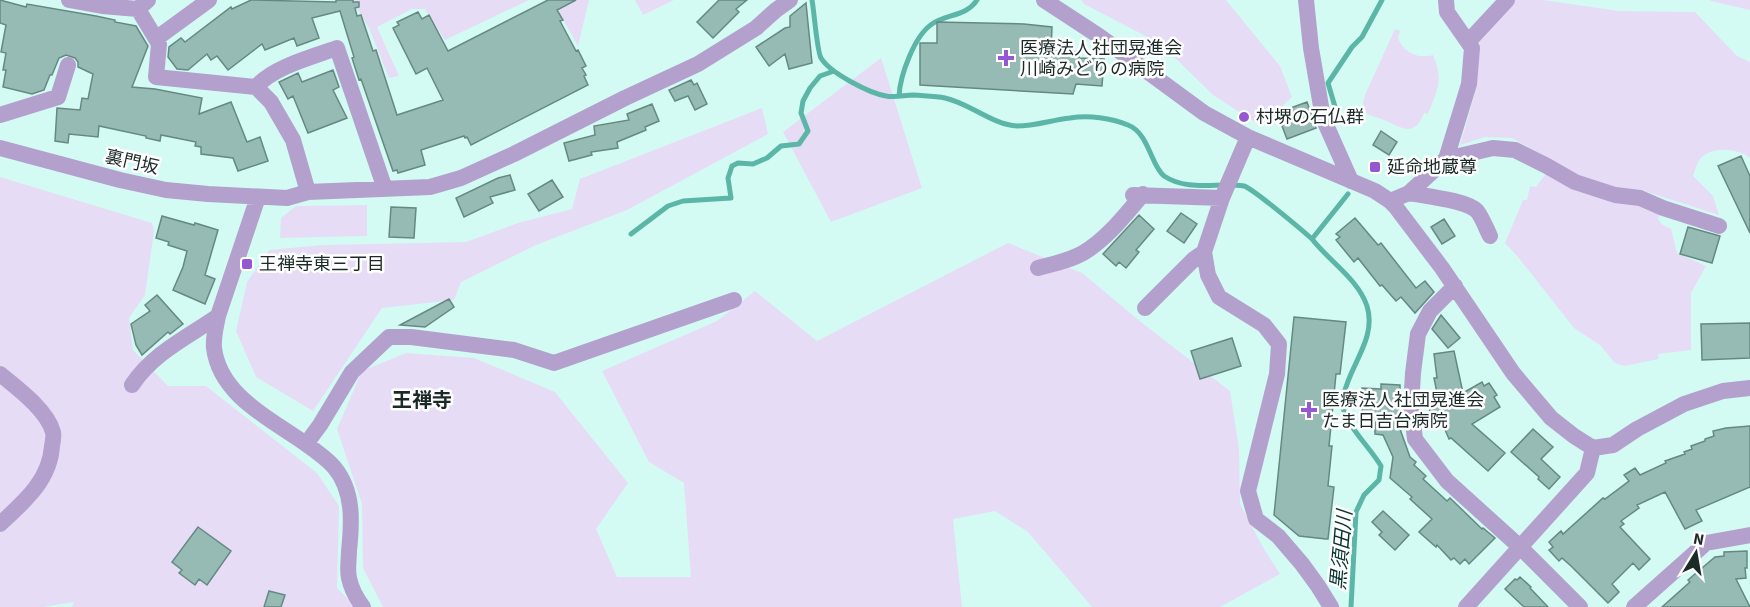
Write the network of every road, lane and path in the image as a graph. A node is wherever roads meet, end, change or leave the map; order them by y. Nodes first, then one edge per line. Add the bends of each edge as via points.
1 (69, 0) edge
2 (209, 0) edge
3 (790, 0) edge
4 (1044, 0) edge
5 (1306, 0) edge
6 (1446, 0) edge
7 (1508, 0) edge
8 (143, 4) edge
9 (772, 5) edge
10 (157, 38) junction
11 (1468, 42) junction
12 (68, 65) dead end
13 (256, 87) junction
14 (0, 115) edge
15 (1248, 137) junction
16 (0, 148) edge
17 (1446, 159) junction
18 (1351, 181) junction
19 (385, 189) junction
20 (308, 192) junction
21 (1408, 193) junction
22 (258, 197) junction
23 (1222, 198) junction
24 (1390, 201) junction
25 (1719, 226) dead end
26 (1490, 236) dead end
27 (1204, 252) junction
28 (1038, 268) dead end
29 (1455, 286) junction
30 (734, 300) dead end
31 (1145, 308) dead end
32 (218, 316) junction
33 (0, 374) edge
34 (132, 385) dead end
35 (1750, 388) edge
36 (306, 444) junction
37 (1593, 448) junction
38 (0, 524) edge
39 (1750, 535) edge
40 (1520, 547) junction
41 (363, 607) edge
42 (1331, 607) edge
43 (1466, 607) edge
44 (1580, 607) edge
45 (1634, 607) edge

1 - 8 street via 102,6
2 - 10 street
3 - 9 street, 裏門坂
4 - 15 street via 1204,113
5 - 18 street via 1323,118
6 - 11 street via 1447,12
7 - 11 street
8 - 10 street
9 - 19 street, 裏門坂 via 756,28 698,64 461,178 430,187
10 - 13 street via 156,77
11 - 17 street via 1472,48 1469,84
12 - 14 street via 58,97
13 - 19 street via 264,78 336,48
13 - 20 street via 271,102 293,140
15 - 18 street
15 - 23 street
16 - 22 street, 裏門坂 via 166,190
17 - 21 street
17 - 25 street via 1493,147 1515,150 1575,182 1615,195 1640,198
18 - 24 street
19 - 20 street, 裏門坂
20 - 22 street, 裏門坂 via 288,198
21 - 24 street
21 - 26 street via 1472,207
22 - 32 street
23 - 27 street
23 - 28 street via 1136,194 1102,239 1084,253
24 - 29 street
27 - 31 street
27 - 42 street via 1208,276 1219,297 1264,325 1279,344 1277,374 1248,492 1256,519 1278,536 1302,564
29 - 37 street via 1513,373 1551,418
29 - 40 street via 1430,311 1418,334 1411,407 1415,439 1447,481
30 - 36 street via 554,363 514,350 411,337 389,338 352,372
32 - 34 street via 166,349
32 - 36 street via 214,347 224,378 250,405
33 - 38 street via 42,413 53,432 52,455 45,475
35 - 37 street via 1723,391 1684,404 1613,445
36 - 41 street via 335,468 345,485 352,524 349,578
37 - 40 street via 1587,473
39 - 45 street via 1706,543
40 - 43 street
40 - 44 street

